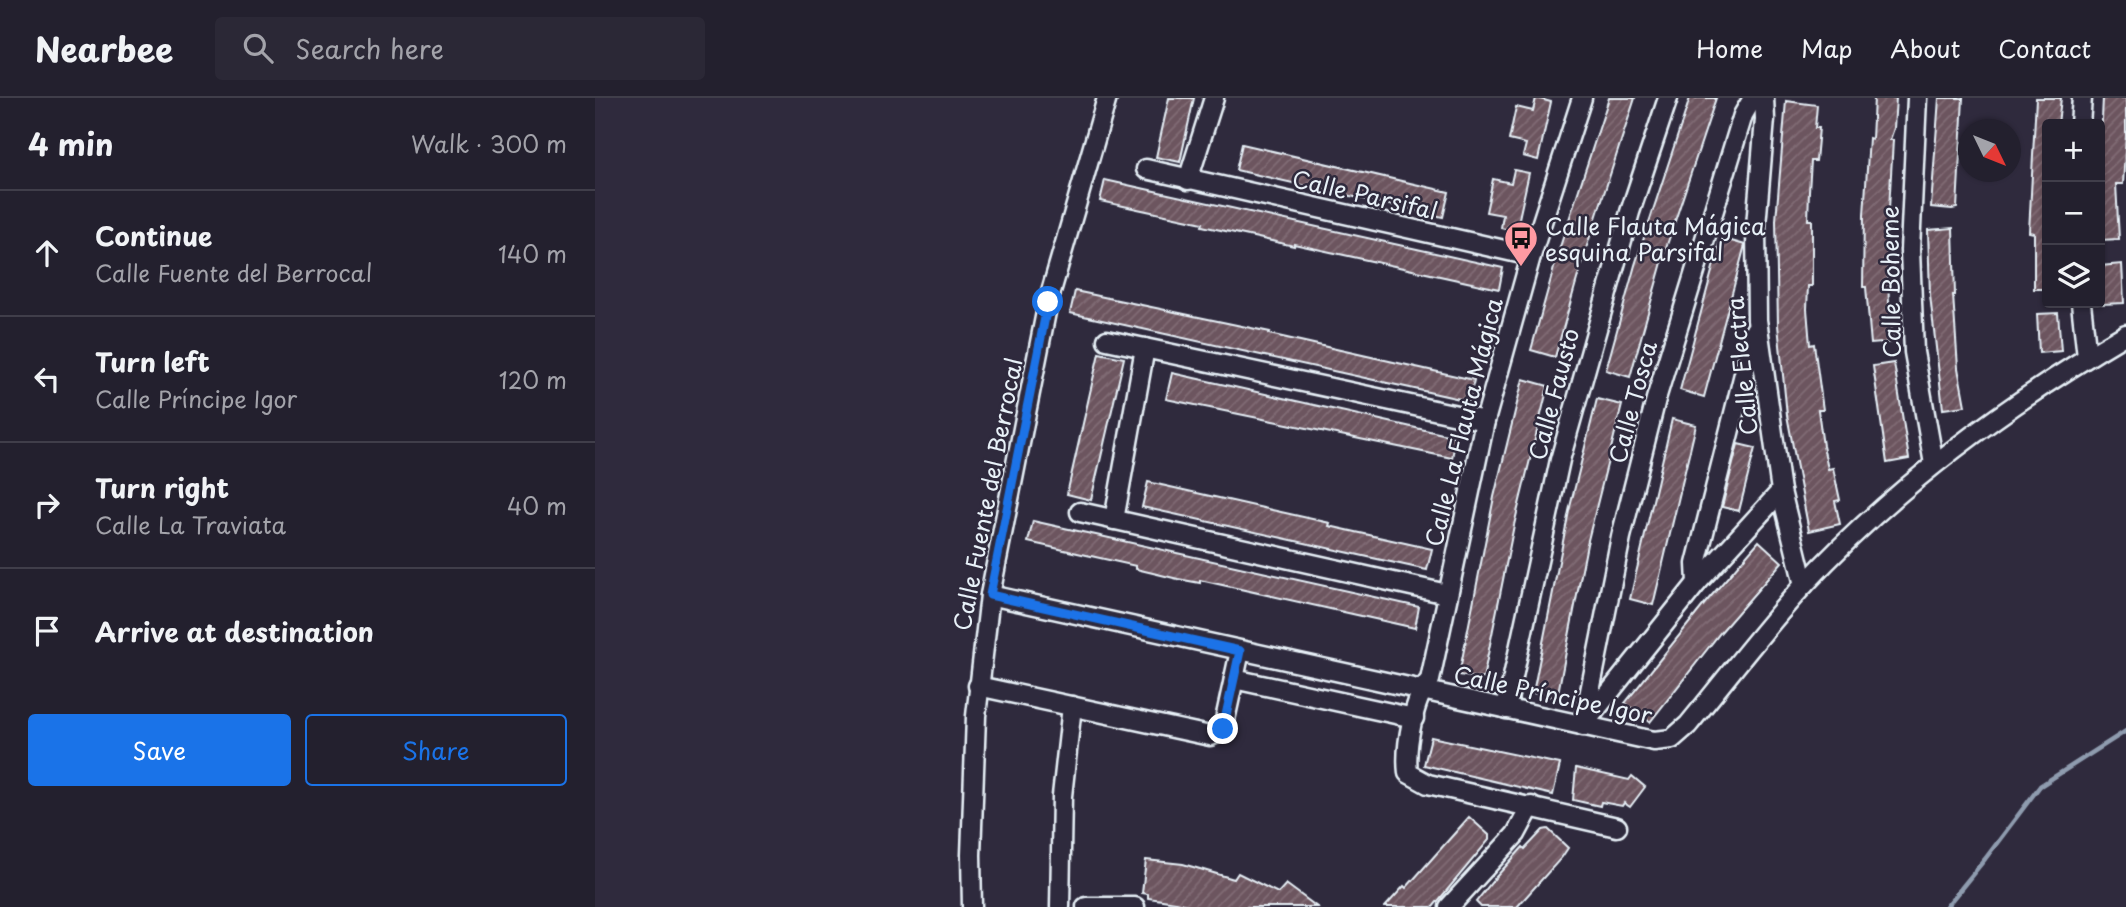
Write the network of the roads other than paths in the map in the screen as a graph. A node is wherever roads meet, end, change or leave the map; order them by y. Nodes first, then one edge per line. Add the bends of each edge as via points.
1 (1107, 98) edge
2 (1214, 98) edge
3 (1582, 98) edge
4 (1668, 98) edge
5 (1753, 98) edge
6 (1764, 98) edge
7 (1917, 98) edge
8 (2082, 98) edge
9 (2080, 119) edge
10 (1146, 169) dead end
11 (1188, 180) junction
12 (1531, 257) junction
13 (2082, 308) edge
14 (1758, 320) junction
15 (2126, 334) edge
16 (1107, 340) dead end
17 (1145, 348) junction
18 (2087, 357) junction
19 (1485, 421) junction
20 (1934, 464) junction
21 (1781, 491) junction
22 (1080, 512) dead end
23 (1114, 520) junction
24 (1697, 583) junction
25 (1804, 585) junction
26 (1447, 594) junction
27 (990, 595) junction
28 (1240, 651) junction
29 (1234, 679) junction
30 (978, 687) junction
31 (1420, 691) junction
32 (1072, 706) junction
33 (1506, 709) junction
34 (1414, 718) junction
35 (1583, 726) junction
36 (1531, 806) junction
37 (1617, 827) dead end
38 (972, 907) edge
39 (1060, 907) edge
40 (1086, 907) edge
41 (1135, 907) edge
42 (1448, 907) edge

1 - 27 street, Calle Fuente del Berrocal via 1048,302
2 - 11 street
3 - 12 street, Calle La Flauta Mágica
4 - 33 street, Calle Fausto via 1630,212 1560,460
5 - 35 street, Calle Tosca via 1743,115 1656,399 1621,537
6 - 14 street, Calle Electra via 1756,226
7 - 20 street, Calle Boheme via 1910,250 1914,352
8 - 9 street
10 - 11 street, Calle Parsifal
11 - 12 street, Calle Parsifal
12 - 19 street, Calle La Flauta Mágica
13 - 18 street
14 - 21 street, Calle Electra
14 - 24 street via 1696,564
15 - 18 street, Calle Príncipe Igor
16 - 17 street
17 - 19 street
17 - 23 street
18 - 20 street, Calle Príncipe Igor
19 - 26 street, Calle La Flauta Mágica
20 - 25 street, Calle Príncipe Igor
21 - 24 street
21 - 25 street, Calle Electra
22 - 23 street
23 - 26 street
24 - 35 street
25 - 35 street, Calle Príncipe Igor via 1672,739 1654,741
26 - 31 street, Calle La Flauta Mágica via 1430,680
27 - 28 street, Calle Príncipe Igor
27 - 30 street, Calle Fuente del Berrocal
28 - 29 street
28 - 31 street, Calle Príncipe Igor
29 - 32 street via 1223,729 1210,736
29 - 34 street
30 - 32 street
30 - 38 street, Calle Fuente del Berrocal
31 - 33 street, Calle Príncipe Igor
31 - 34 street, Calle La Flauta Mágica
32 - 39 street via 1062,796
33 - 35 street, Calle Príncipe Igor
34 - 36 street, Calle La Flauta Mágica via 1406,759 1408,773 1428,783
36 - 37 street
36 - 42 street via 1516,834
40 - 41 street

